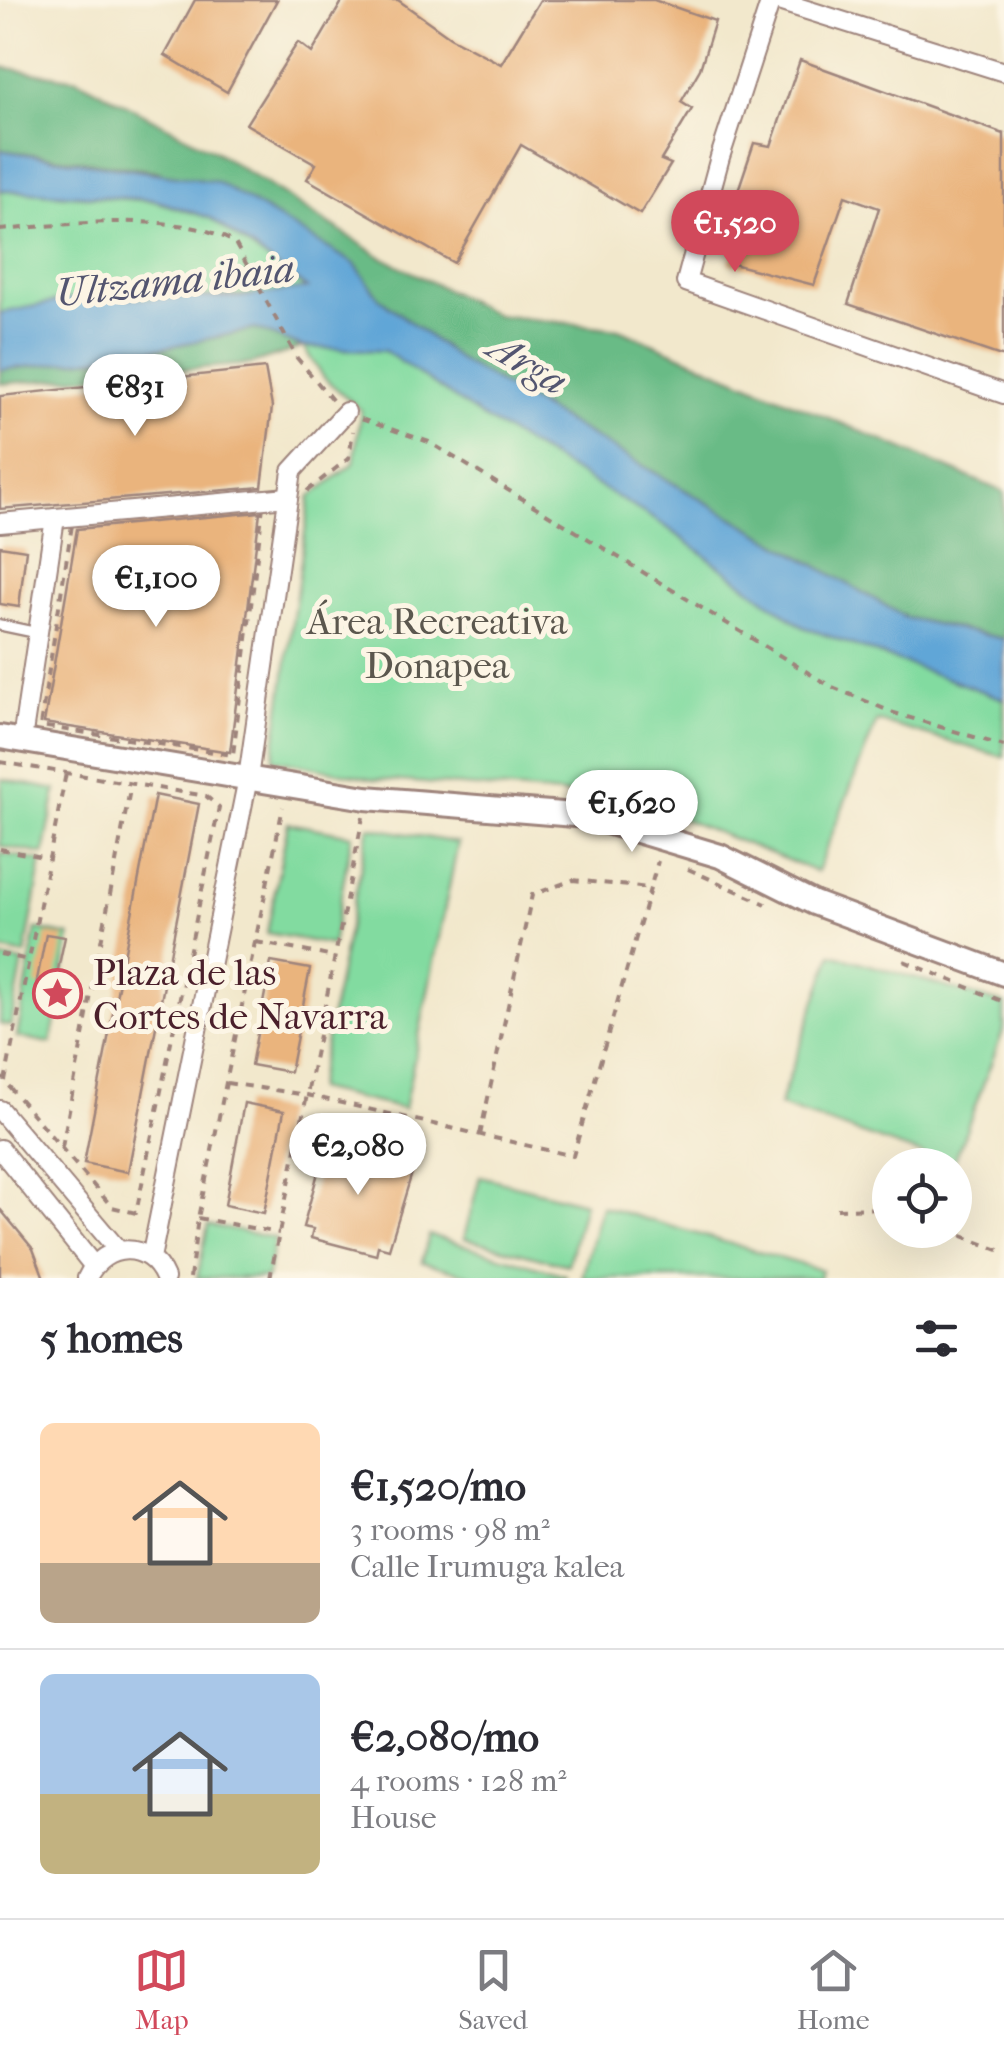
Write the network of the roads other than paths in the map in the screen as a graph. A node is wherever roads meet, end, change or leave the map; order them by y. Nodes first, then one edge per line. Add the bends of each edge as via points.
1 (773, 0) edge
2 (1004, 72) edge
3 (1004, 394) edge
4 (350, 414) road end
5 (296, 495) junction
6 (55, 518) junction
7 (0, 523) edge
8 (0, 626) edge
9 (38, 633) junction
10 (11, 739) edge
11 (248, 778) junction
12 (1004, 974) edge
13 (0, 1110) edge
14 (0, 1149) edge
15 (118, 1250) junction
16 (151, 1258) junction
17 (90, 1272) edge
18 (165, 1278) edge

1 - 2 street
1 - 3 street via 686,282
4 - 5 street via 305,451 292,471
5 - 6 street
5 - 11 street
6 - 7 street
6 - 9 street
8 - 9 lane
9 - 10 street
10 - 11 street
11 - 12 street via 366,798 587,816 720,856 814,904
11 - 16 street
13 - 15 street
14 - 17 street
15 - 16 street
15 - 17 street
16 - 18 street

